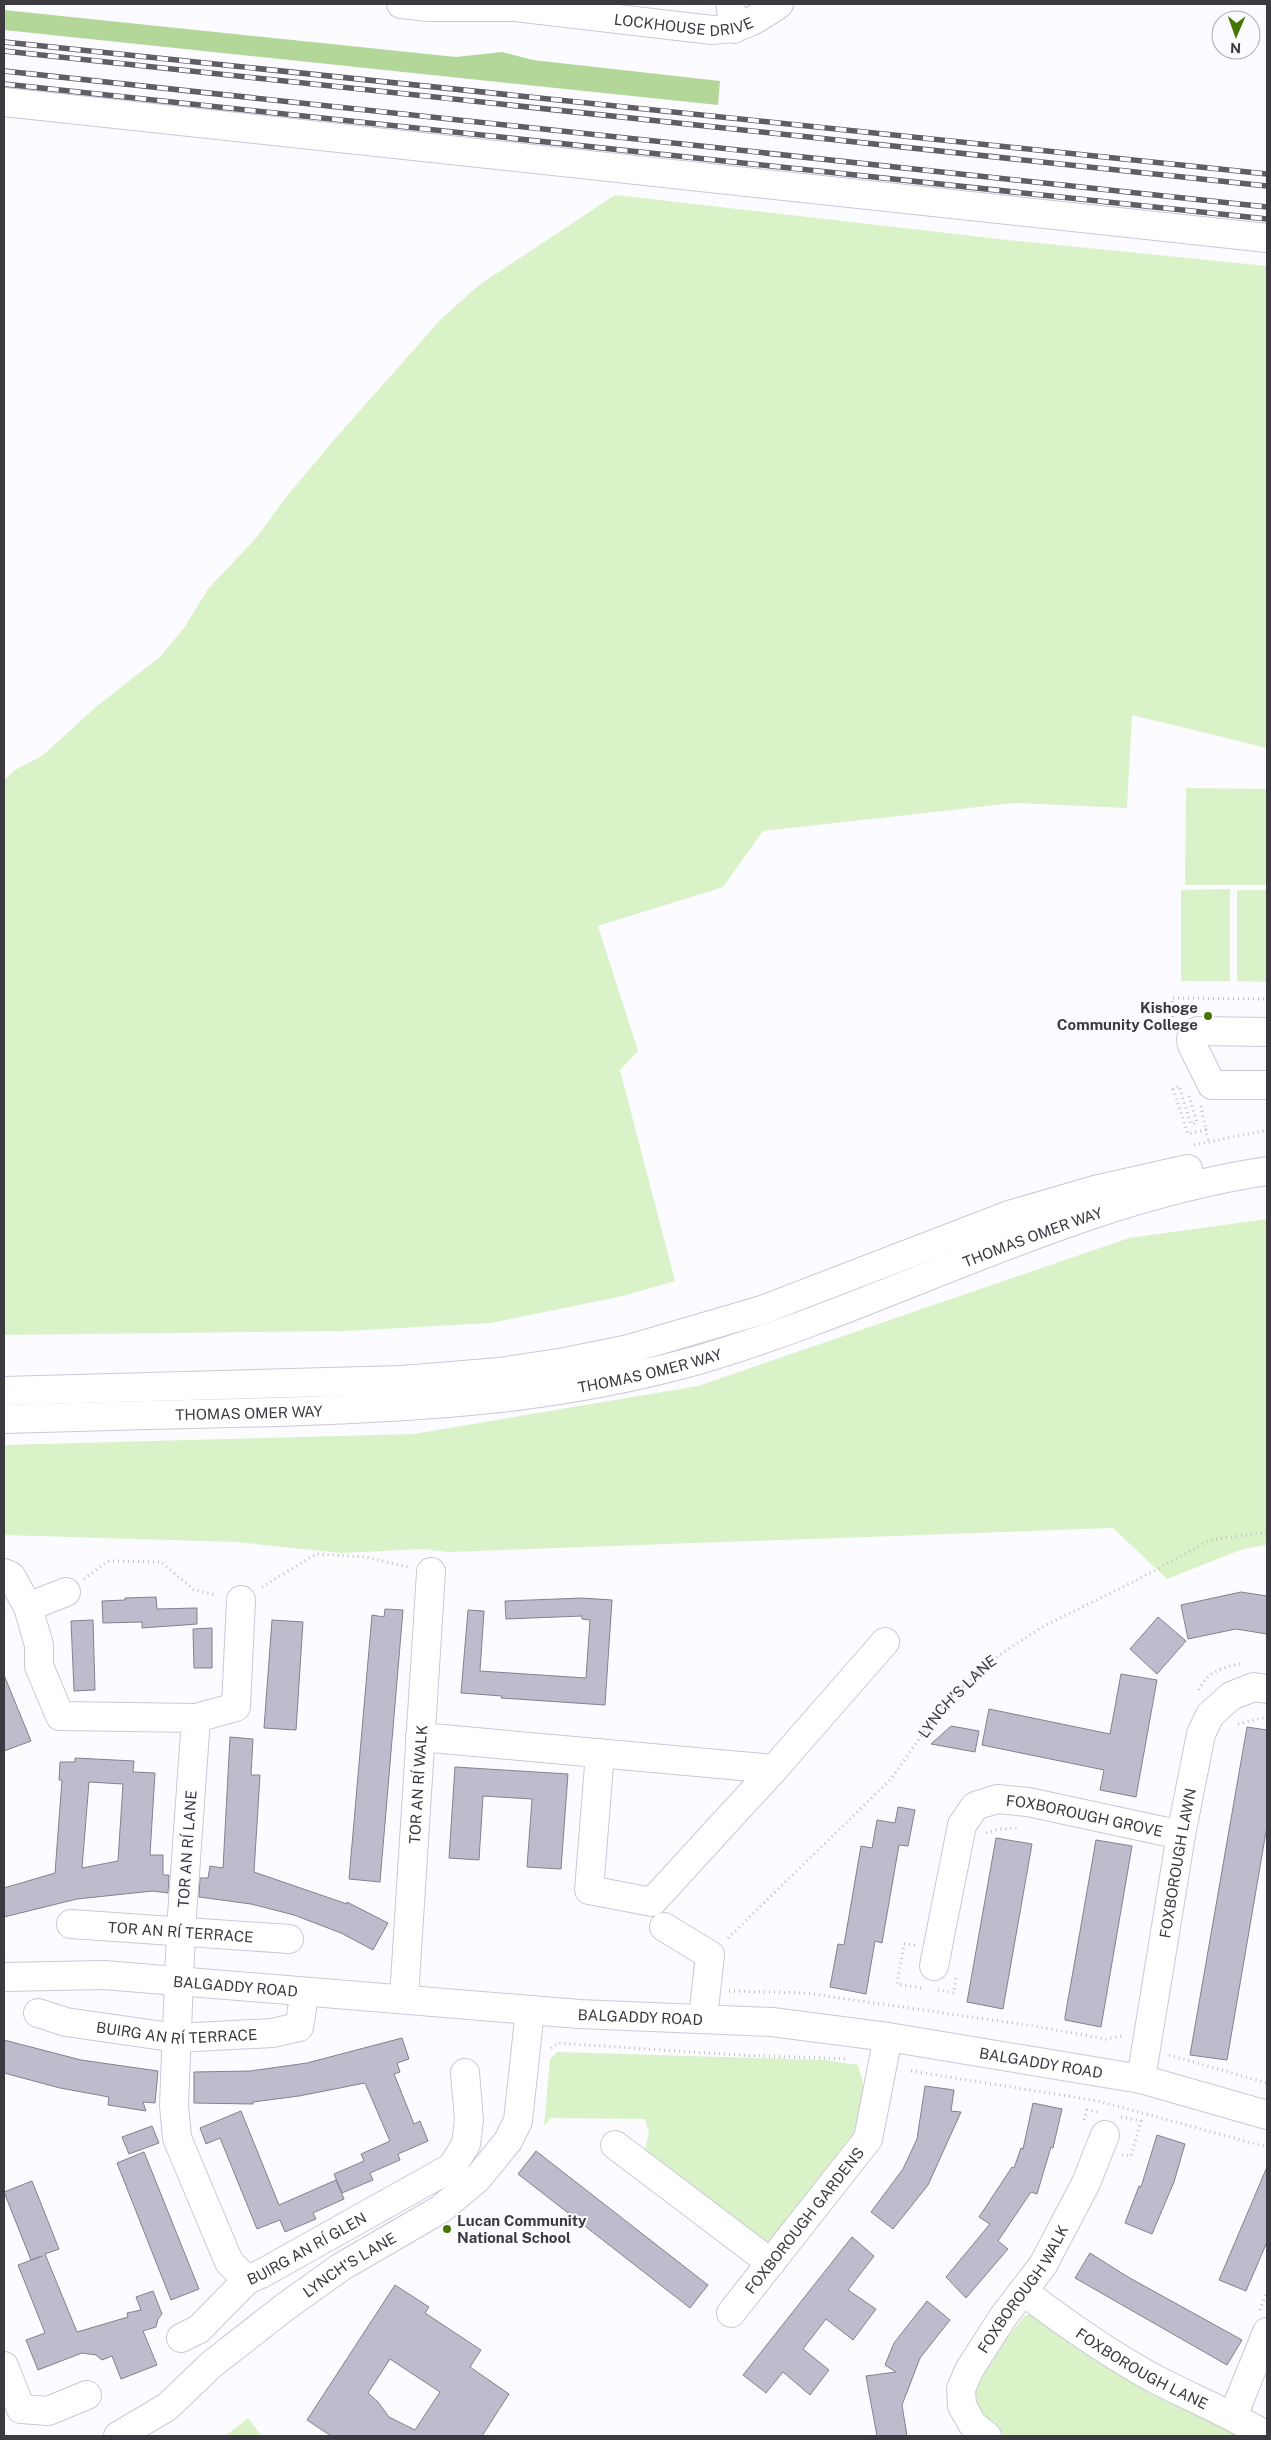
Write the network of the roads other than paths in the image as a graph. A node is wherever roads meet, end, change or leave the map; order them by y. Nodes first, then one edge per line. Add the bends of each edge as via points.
1 (401, 4) edge
2 (779, 4) edge
3 (429, 5) edge
4 (732, 17) edge
5 (4, 102) edge
6 (1267, 238) edge
7 (1267, 1032) edge
8 (1267, 1085) edge
9 (1267, 1156) edge
10 (1267, 1171) edge
11 (4, 1392) edge
12 (4, 1419) edge
13 (431, 1572) road end
14 (4, 1573) edge
15 (66, 1592) road end
16 (241, 1600) road end
17 (28, 1607) junction
18 (885, 1642) dead end
19 (1267, 1689) edge
20 (196, 1718) junction
21 (420, 1737) junction
22 (600, 1753) junction
23 (774, 1769) junction
24 (1181, 1835) junction
25 (71, 1924) dead end
26 (664, 1926) dead end
27 (181, 1930) junction
28 (289, 1939) dead end
29 (934, 1973) road end
30 (4, 1977) edge
31 (181, 1980) junction
32 (404, 1998) junction
33 (302, 2009) dead end
34 (530, 2010) junction
35 (38, 2013) dead end
36 (703, 2018) junction
37 (888, 2037) junction
38 (177, 2038) junction
39 (465, 2072) dead end
40 (1141, 2079) junction
41 (1267, 2115) edge
42 (1105, 2129) road end
43 (615, 2145) dead end
44 (772, 2263) junction
45 (247, 2280) junction
46 (1024, 2292) junction
47 (731, 2313) dead end
48 (1262, 2324) edge
49 (181, 2338) dead end
50 (4, 2366) edge
51 (87, 2395) dead end
52 (1233, 2416) junction
53 (118, 2436) edge
54 (987, 2436) edge
55 (1267, 2436) edge

1 - 3 street, LOCKHOUSE DRIVE
2 - 4 street, LOCKHOUSE DRIVE via 756,20
3 - 4 street, LOCKHOUSE DRIVE via 515,7 712,30
5 - 6 street
7 - 8 street via 1198,1031 1191,1039 1212,1085
9 - 11 street, THOMAS OMER WAY via 1095,1190 1009,1215 762,1310 665,1340 565,1362 500,1372 402,1380
10 - 12 street, THOMAS OMER WAY via 1197,1183 1074,1222 700,1359 569,1389 404,1408
13 - 21 street, TOR AN RÍ WALK
14 - 17 street via 11,1576
15 - 17 street
16 - 20 street via 236,1707
17 - 20 street via 39,1645 39,1666 60,1716
18 - 23 street
19 - 24 street, FOXBOROUGH LAWN via 1254,1687 1231,1696 1210,1715 1201,1734
20 - 27 street, TOR AN RÍ LANE
21 - 22 street
21 - 32 street, TOR AN RÍ WALK
22 - 23 street
22 - 23 street via 589,1890 652,1902
24 - 29 street, FOXBOROUGH GROVE via 1028,1802 997,1799 975,1806 962,1825
24 - 40 street, FOXBOROUGH LAWN
25 - 27 street, TOR AN RÍ TERRACE
26 - 36 street via 710,1955
27 - 28 street, TOR AN RÍ TERRACE
27 - 31 street, TOR AN RÍ LANE
30 - 31 street, BALGADDY ROAD via 104,1975
31 - 32 street, BALGADDY ROAD
31 - 38 street, BUIRG AN RÍ GLEN
32 - 34 street, BALGADDY ROAD
33 - 38 street, BUIRG AN RÍ TERRACE via 299,2027 272,2033
34 - 36 street, BALGADDY ROAD
34 - 53 street, LYNCH'S LANE via 518,2121 508,2141 478,2178 441,2209 340,2267 212,2364 167,2407
35 - 38 street, BUIRG AN RÍ TERRACE via 66,2022
36 - 37 street, BALGADDY ROAD via 772,2022
37 - 40 street, BALGADDY ROAD
37 - 44 street, FOXBOROUGH GARDENS via 868,2139
38 - 45 street, BUIRG AN RÍ GLEN via 174,2106 177,2138 230,2262
39 - 45 street, BUIRG AN RÍ GLEN via 469,2120 466,2144 452,2167
40 - 41 street, BALGADDY ROAD
42 - 46 street, FOXBOROUGH WALK via 1086,2183 1068,2220
43 - 44 street
44 - 47 street, FOXBOROUGH GARDENS
45 - 49 street via 199,2329
46 - 52 street, FOXBOROUGH LANE via 1067,2324 1154,2378
46 - 54 street, FOXBOROUGH WALK via 1003,2317 969,2370 961,2389 962,2406 969,2419
48 - 52 street
50 - 51 street via 21,2409 48,2412
52 - 55 street, FOXBOROUGH LANE

